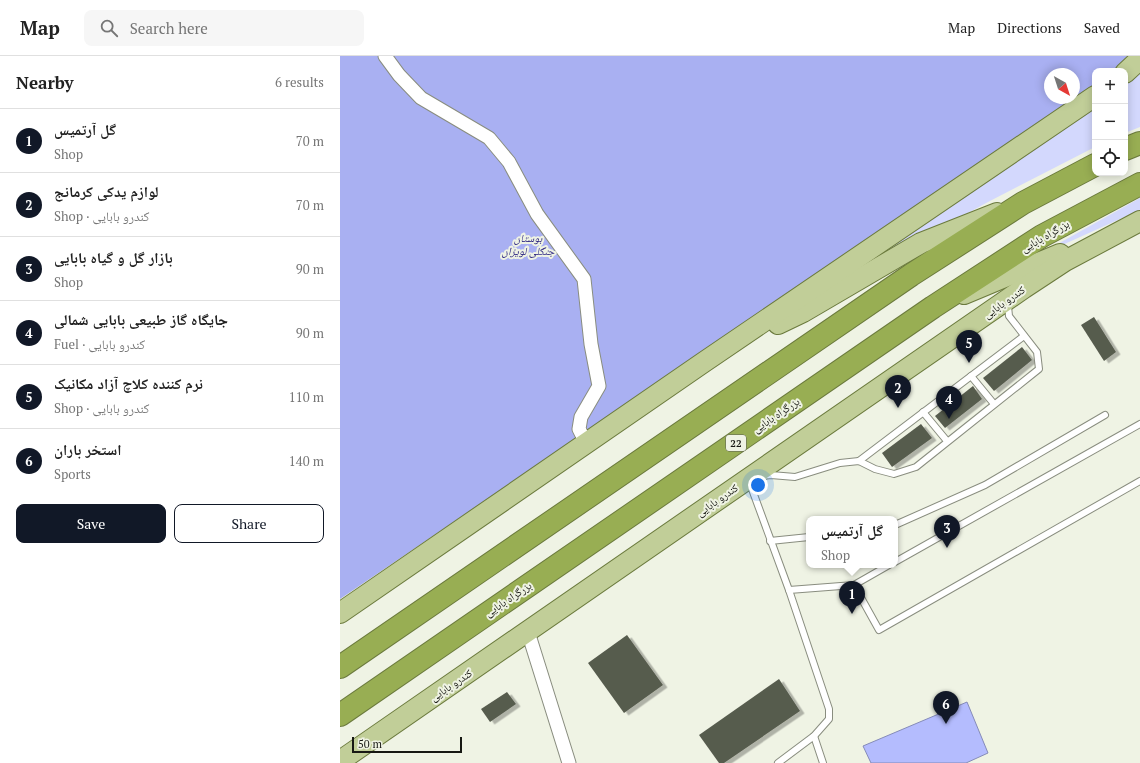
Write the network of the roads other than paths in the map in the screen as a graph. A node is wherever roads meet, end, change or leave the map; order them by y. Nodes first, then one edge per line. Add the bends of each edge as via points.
1 (385, 56) edge
2 (1140, 59) edge
3 (1128, 70) edge
4 (1092, 98) edge
5 (1140, 142) edge
6 (1128, 148) edge
7 (1092, 167) edge
8 (1140, 184) edge
9 (1023, 203) junction
10 (1140, 220) edge
11 (1024, 288) junction
12 (933, 307) junction
13 (1024, 336) junction
14 (704, 362) junction
15 (971, 376) junction
16 (994, 404) junction
17 (923, 412) junction
18 (1105, 414) dead end
19 (1140, 424) edge
20 (947, 441) junction
21 (586, 443) junction
22 (859, 461) junction
23 (748, 479) junction
24 (1140, 481) edge
25 (898, 524) edge
26 (806, 537) edge
27 (770, 541) junction
28 (898, 560) edge
29 (884, 568) edge
30 (854, 585) junction
31 (789, 590) junction
32 (340, 613) edge
33 (528, 632) junction
34 (340, 667) edge
35 (340, 715) edge
36 (814, 736) junction
37 (340, 761) edge
38 (569, 763) edge
39 (778, 763) edge
40 (823, 763) edge

1 - 21 street via 421,98 489,138 509,162 537,214 584,279 598,386 581,417 580,429
2 - 3 main road
4 - 14 main road
5 - 6 highway
7 - 9 highway
8 - 12 highway, بزرگراه بابایی / 22 via 1042,236
9 - 14 main road via 920,243 803,312
9 - 34 highway via 912,275
10 - 11 main road, کندرو بابایی via 1065,261
10 - 12 main road
11 - 13 lane via 1008,306 1009,316
11 - 23 main road, کندرو بابایی
12 - 35 highway, بزرگراه بابایی / 22
13 - 15 lane
13 - 16 lane via 1037,352 1039,369
14 - 21 main road
15 - 16 lane
15 - 17 lane
16 - 20 lane
17 - 20 lane
17 - 22 lane
18 - 25 lane via 985,485
19 - 28 lane
20 - 22 lane via 916,467 894,474
21 - 32 main road
22 - 23 lane via 840,463 795,477 771,475
23 - 27 lane
23 - 33 main road, کندرو بابایی
24 - 30 lane via 878,630
26 - 27 lane
27 - 31 lane
29 - 30 lane
30 - 31 lane
31 - 36 lane via 829,709 829,719
33 - 37 main road, کندرو بابایی
33 - 38 street
36 - 39 lane
36 - 40 lane

